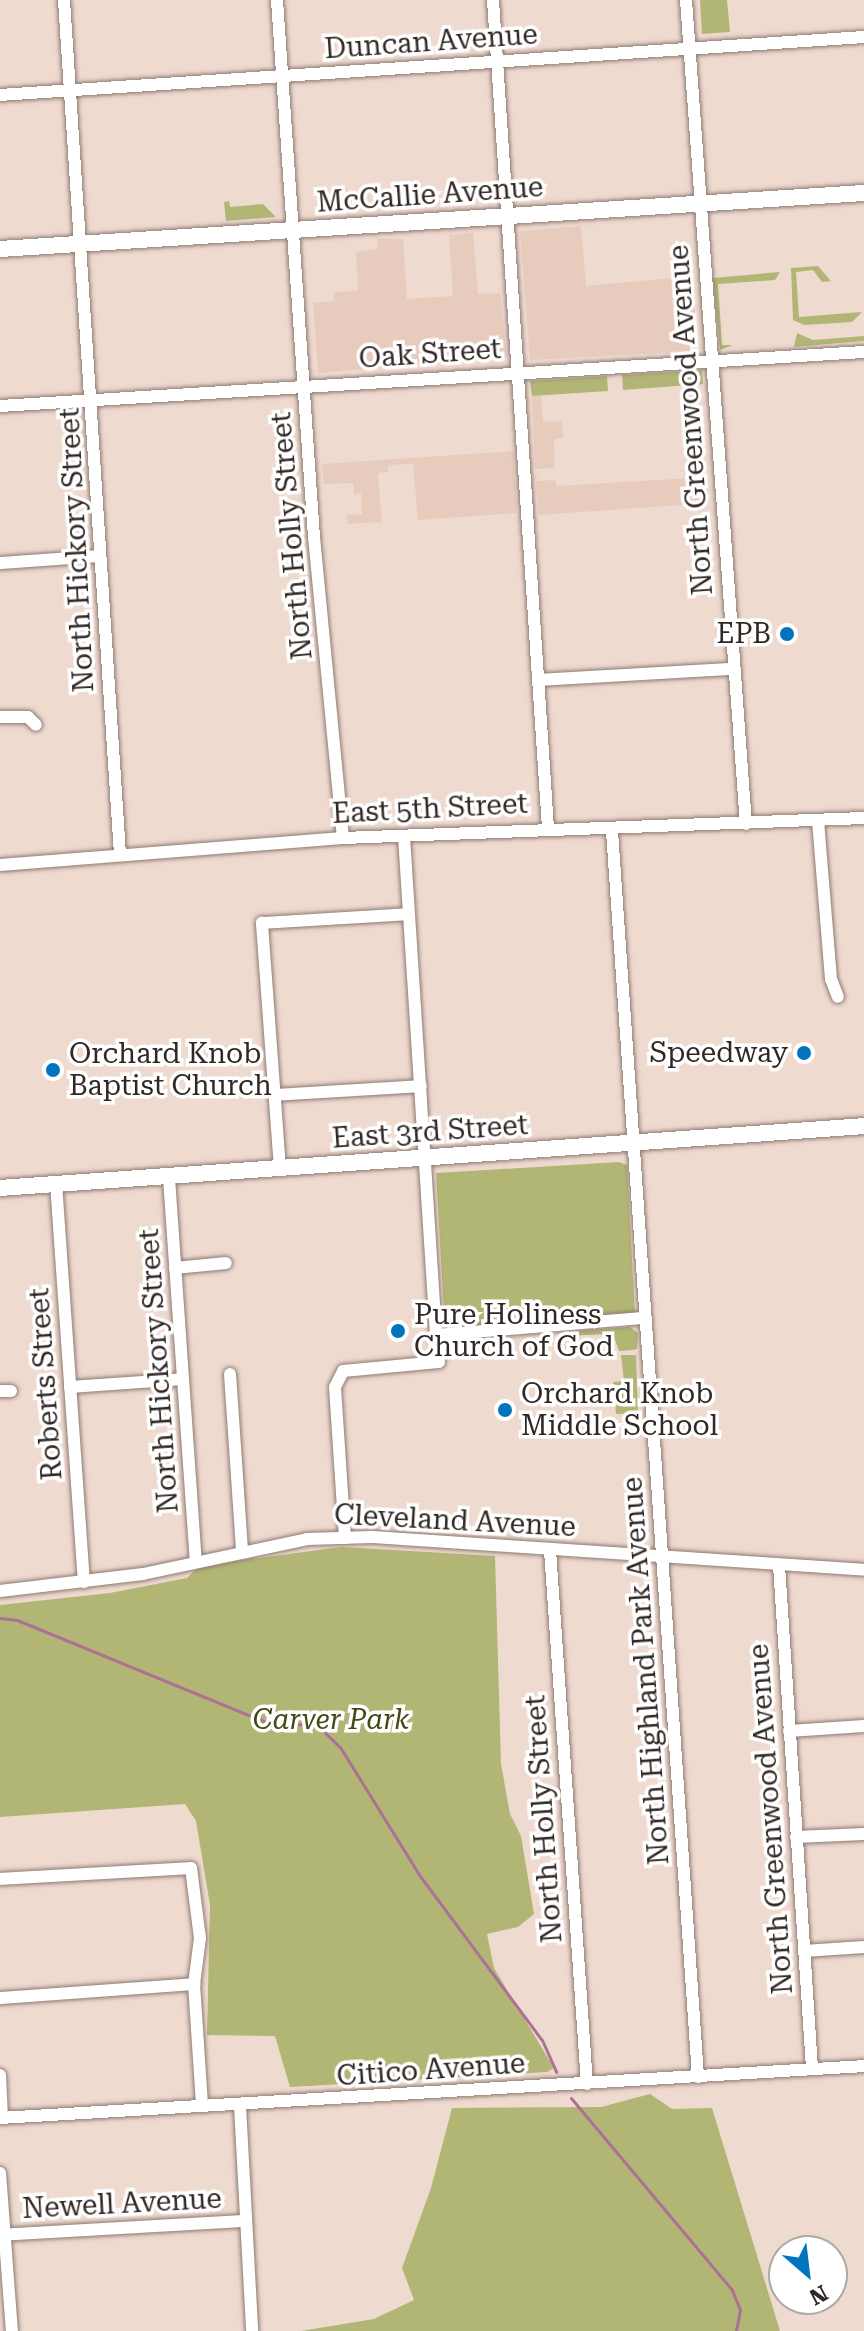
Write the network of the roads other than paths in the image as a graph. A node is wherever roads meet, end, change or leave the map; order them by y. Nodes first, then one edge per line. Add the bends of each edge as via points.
1 (64, 0) edge
2 (277, 0) edge
3 (493, 0) edge
4 (686, 0) edge
5 (864, 37) edge
6 (689, 48) junction
7 (497, 63) junction
8 (282, 75) junction
9 (70, 91) junction
10 (0, 95) edge
11 (864, 193) edge
12 (699, 204) junction
13 (508, 216) junction
14 (292, 230) junction
15 (80, 243) junction
16 (0, 249) edge
17 (864, 352) edge
18 (710, 360) junction
19 (519, 372) junction
20 (304, 387) junction
21 (92, 400) junction
22 (0, 406) edge
23 (100, 556) junction
24 (0, 563) edge
25 (732, 669) junction
26 (539, 680) junction
27 (0, 717) edge
28 (36, 725) dead end
29 (864, 818) edge
30 (818, 821) junction
31 (746, 824) junction
32 (548, 827) junction
33 (612, 831) junction
34 (404, 836) junction
35 (343, 838) junction
36 (120, 854) junction
37 (0, 865) edge
38 (409, 914) junction
39 (838, 997) dead end
40 (421, 1086) junction
41 (274, 1095) junction
42 (864, 1126) edge
43 (632, 1142) junction
44 (424, 1158) junction
45 (280, 1169) junction
46 (169, 1178) junction
47 (56, 1183) junction
48 (0, 1188) edge
49 (226, 1263) dead end
50 (175, 1268) junction
51 (645, 1318) junction
52 (436, 1335) junction
53 (230, 1374) dead end
54 (183, 1379) junction
55 (70, 1387) junction
56 (345, 1538) junction
57 (242, 1549) junction
58 (550, 1550) junction
59 (662, 1555) junction
60 (196, 1561) junction
61 (779, 1565) junction
62 (864, 1570) edge
63 (84, 1582) junction
64 (0, 1591) edge
65 (864, 1726) edge
66 (789, 1731) junction
67 (864, 1834) edge
68 (796, 1837) junction
69 (0, 1879) edge
70 (864, 1947) edge
71 (804, 1951) junction
72 (194, 1984) junction
73 (0, 1998) edge
74 (864, 2066) edge
75 (812, 2069) junction
76 (0, 2075) edge
77 (698, 2077) junction
78 (587, 2084) junction
79 (202, 2104) junction
80 (240, 2106) junction
81 (1, 2118) edge
82 (0, 2173) edge
83 (246, 2221) junction
84 (2, 2235) edge
85 (12, 2331) edge
86 (252, 2331) edge

1 - 9 street, North Hickory Street
2 - 8 street, North Holly Street
3 - 7 street
4 - 6 street, North Greenwood Avenue
5 - 6 street, Duncan Avenue
6 - 7 street, Duncan Avenue
6 - 12 street, North Greenwood Avenue
7 - 8 street, Duncan Avenue
7 - 13 street
8 - 9 street, Duncan Avenue
8 - 14 street, North Holly Street
9 - 10 street, Duncan Avenue
9 - 15 street, North Hickory Street
11 - 12 main road, McCallie Avenue
12 - 13 main road, McCallie Avenue
12 - 18 street, North Greenwood Avenue
13 - 14 main road, McCallie Avenue
13 - 19 street
14 - 15 main road, McCallie Avenue
14 - 20 street, North Holly Street
15 - 16 main road, McCallie Avenue
15 - 21 street, North Hickory Street
17 - 18 street, Oak Street
18 - 19 street, Oak Street
18 - 25 street, North Greenwood Avenue
19 - 20 street, Oak Street
19 - 26 street
20 - 21 street, Oak Street
20 - 35 street, North Holly Street
21 - 22 street, Oak Street
21 - 23 street, North Hickory Street
23 - 24 street
23 - 36 street, North Hickory Street
25 - 26 street
25 - 31 street, North Greenwood Avenue
26 - 32 street
27 - 28 street via 28,717
29 - 30 street, East 5th Street
30 - 31 street, East 5th Street
30 - 39 street via 831,979
31 - 33 street, East 5th Street
32 - 33 street, East 5th Street
32 - 34 street, East 5th Street
33 - 43 street, North Highland Park Avenue
34 - 35 street, East 5th Street
34 - 38 street
35 - 36 street, East 5th Street
36 - 37 street, East 5th Street
38 - 40 street
38 - 41 street via 262,923
40 - 41 street
40 - 44 street
41 - 45 street
42 - 43 main road, East 3rd Street
43 - 44 main road, East 3rd Street
43 - 51 street, North Highland Park Avenue
44 - 45 main road, East 3rd Street
44 - 52 street
45 - 46 main road, East 3rd Street
46 - 47 main road, East 3rd Street
46 - 50 street, North Hickory Street
47 - 48 main road, East 3rd Street
47 - 55 street, Roberts Street
49 - 50 street
50 - 54 street, North Hickory Street
51 - 52 street
51 - 59 street, North Highland Park Avenue
52 - 56 street via 439,1362 352,1368 337,1378
53 - 57 street
54 - 55 street
54 - 60 street, North Hickory Street
55 - 63 street, Roberts Street
56 - 57 street, Cleveland Avenue
56 - 58 street, Cleveland Avenue
57 - 60 street, Cleveland Avenue
58 - 59 street, Cleveland Avenue
58 - 78 street, North Holly Street
59 - 61 street, Cleveland Avenue
59 - 77 street, North Highland Park Avenue
60 - 63 street, Cleveland Avenue
61 - 62 street, Cleveland Avenue
61 - 66 street, North Greenwood Avenue
63 - 64 street, Cleveland Avenue
65 - 66 street
66 - 68 street, North Greenwood Avenue
67 - 68 street
68 - 71 street, North Greenwood Avenue
69 - 72 street via 191,1868 200,1938
70 - 71 street
71 - 75 street, North Greenwood Avenue
72 - 73 street
72 - 79 street
74 - 75 street, Citico Avenue
75 - 77 street, Citico Avenue
76 - 81 street
77 - 78 street, Citico Avenue
78 - 80 street, Citico Avenue
79 - 80 street, Citico Avenue
79 - 81 street, Citico Avenue
80 - 83 street
82 - 84 street
83 - 84 street, Newell Avenue
83 - 86 street
84 - 85 street

